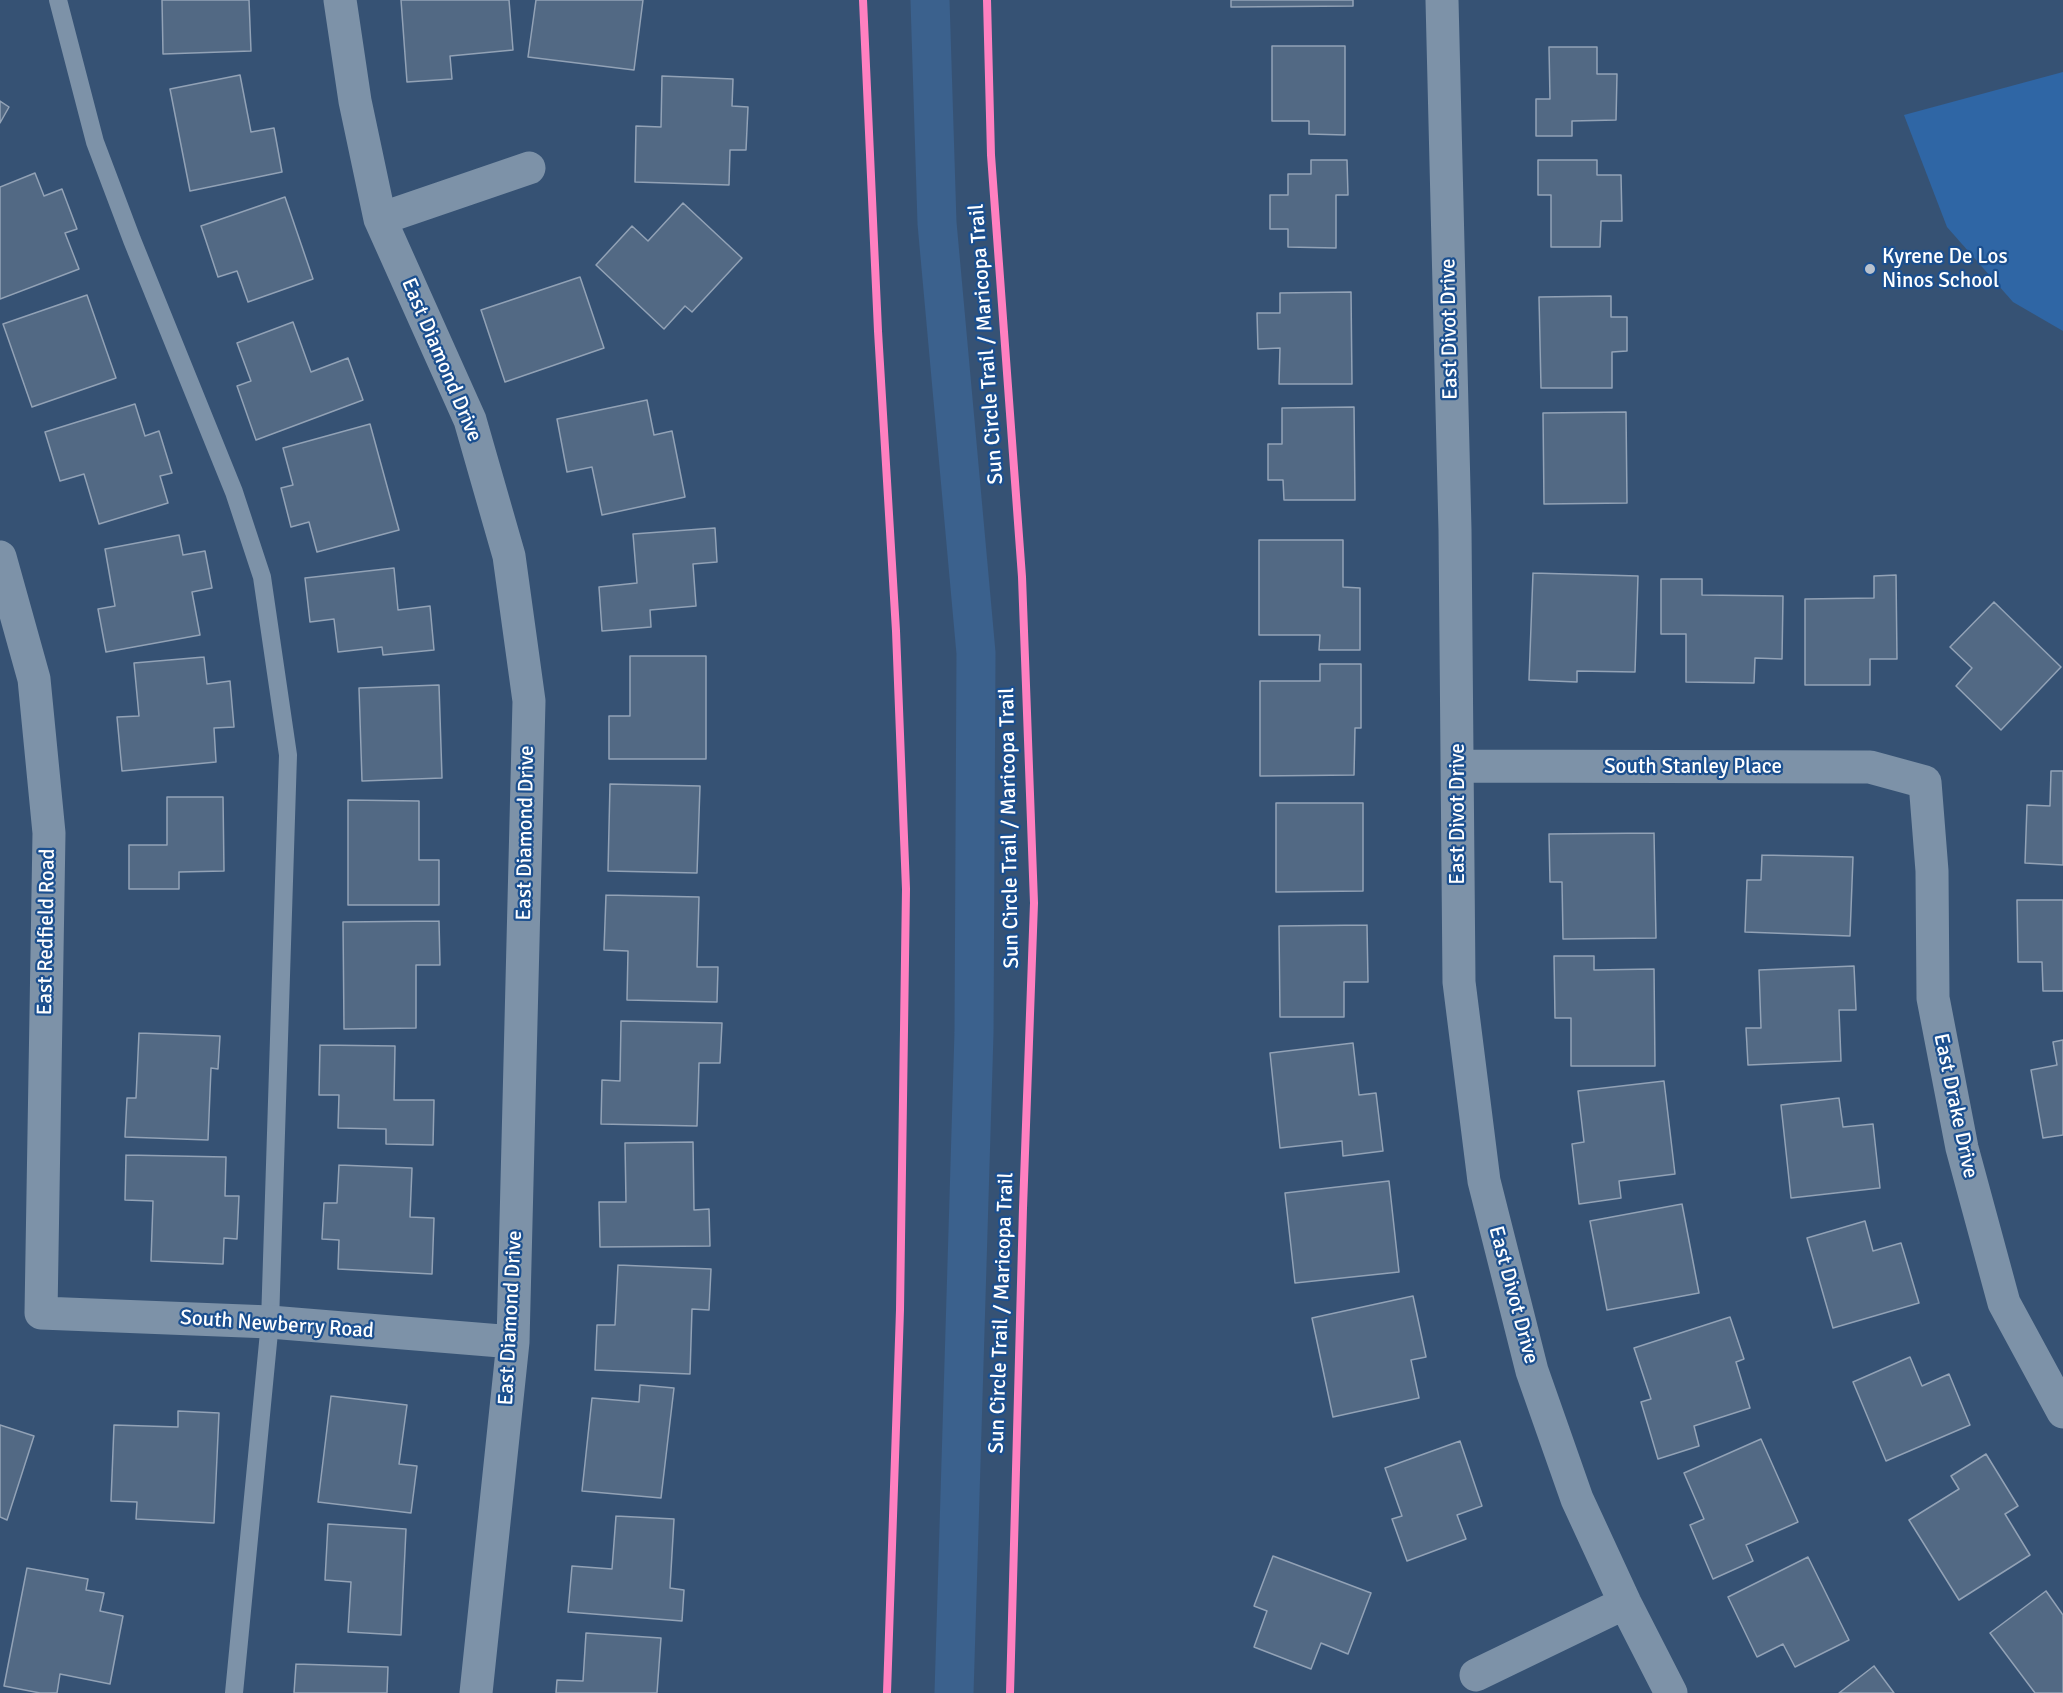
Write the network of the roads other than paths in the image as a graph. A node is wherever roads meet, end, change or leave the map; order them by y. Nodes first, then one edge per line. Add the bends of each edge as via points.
1 (58, 0) edge
2 (340, 0) edge
3 (1442, 0) edge
4 (529, 168) dead end
5 (380, 219) junction
6 (0, 557) edge
7 (1458, 766) junction
8 (1925, 782) joint
9 (41, 1313) joint
10 (270, 1322) junction
11 (513, 1341) junction
12 (2063, 1412) edge
13 (1625, 1604) junction
14 (1476, 1675) dead end
15 (234, 1693) edge
16 (476, 1693) edge
17 (1671, 1693) edge

1 - 10 lane via 95,142 234,492 262,578 288,754
2 - 5 street, East Diamond Drive via 355,101
3 - 7 street, East Divot Drive
4 - 5 street
5 - 11 street, East Diamond Drive via 470,420 509,556 529,701
6 - 9 street, East Redfield Road via 34,680 49,833
7 - 8 street, South Stanley Place via 1870,767
7 - 13 street, East Divot Drive via 1459,982 1484,1181 1532,1371 1577,1499
8 - 12 street, East Drake Drive via 1932,871 1933,998 1962,1148 2004,1303
9 - 10 street, South Newberry Road
10 - 11 street, South Newberry Road
10 - 15 lane
11 - 16 street, East Diamond Drive
13 - 14 street
13 - 17 street, East Divot Drive

